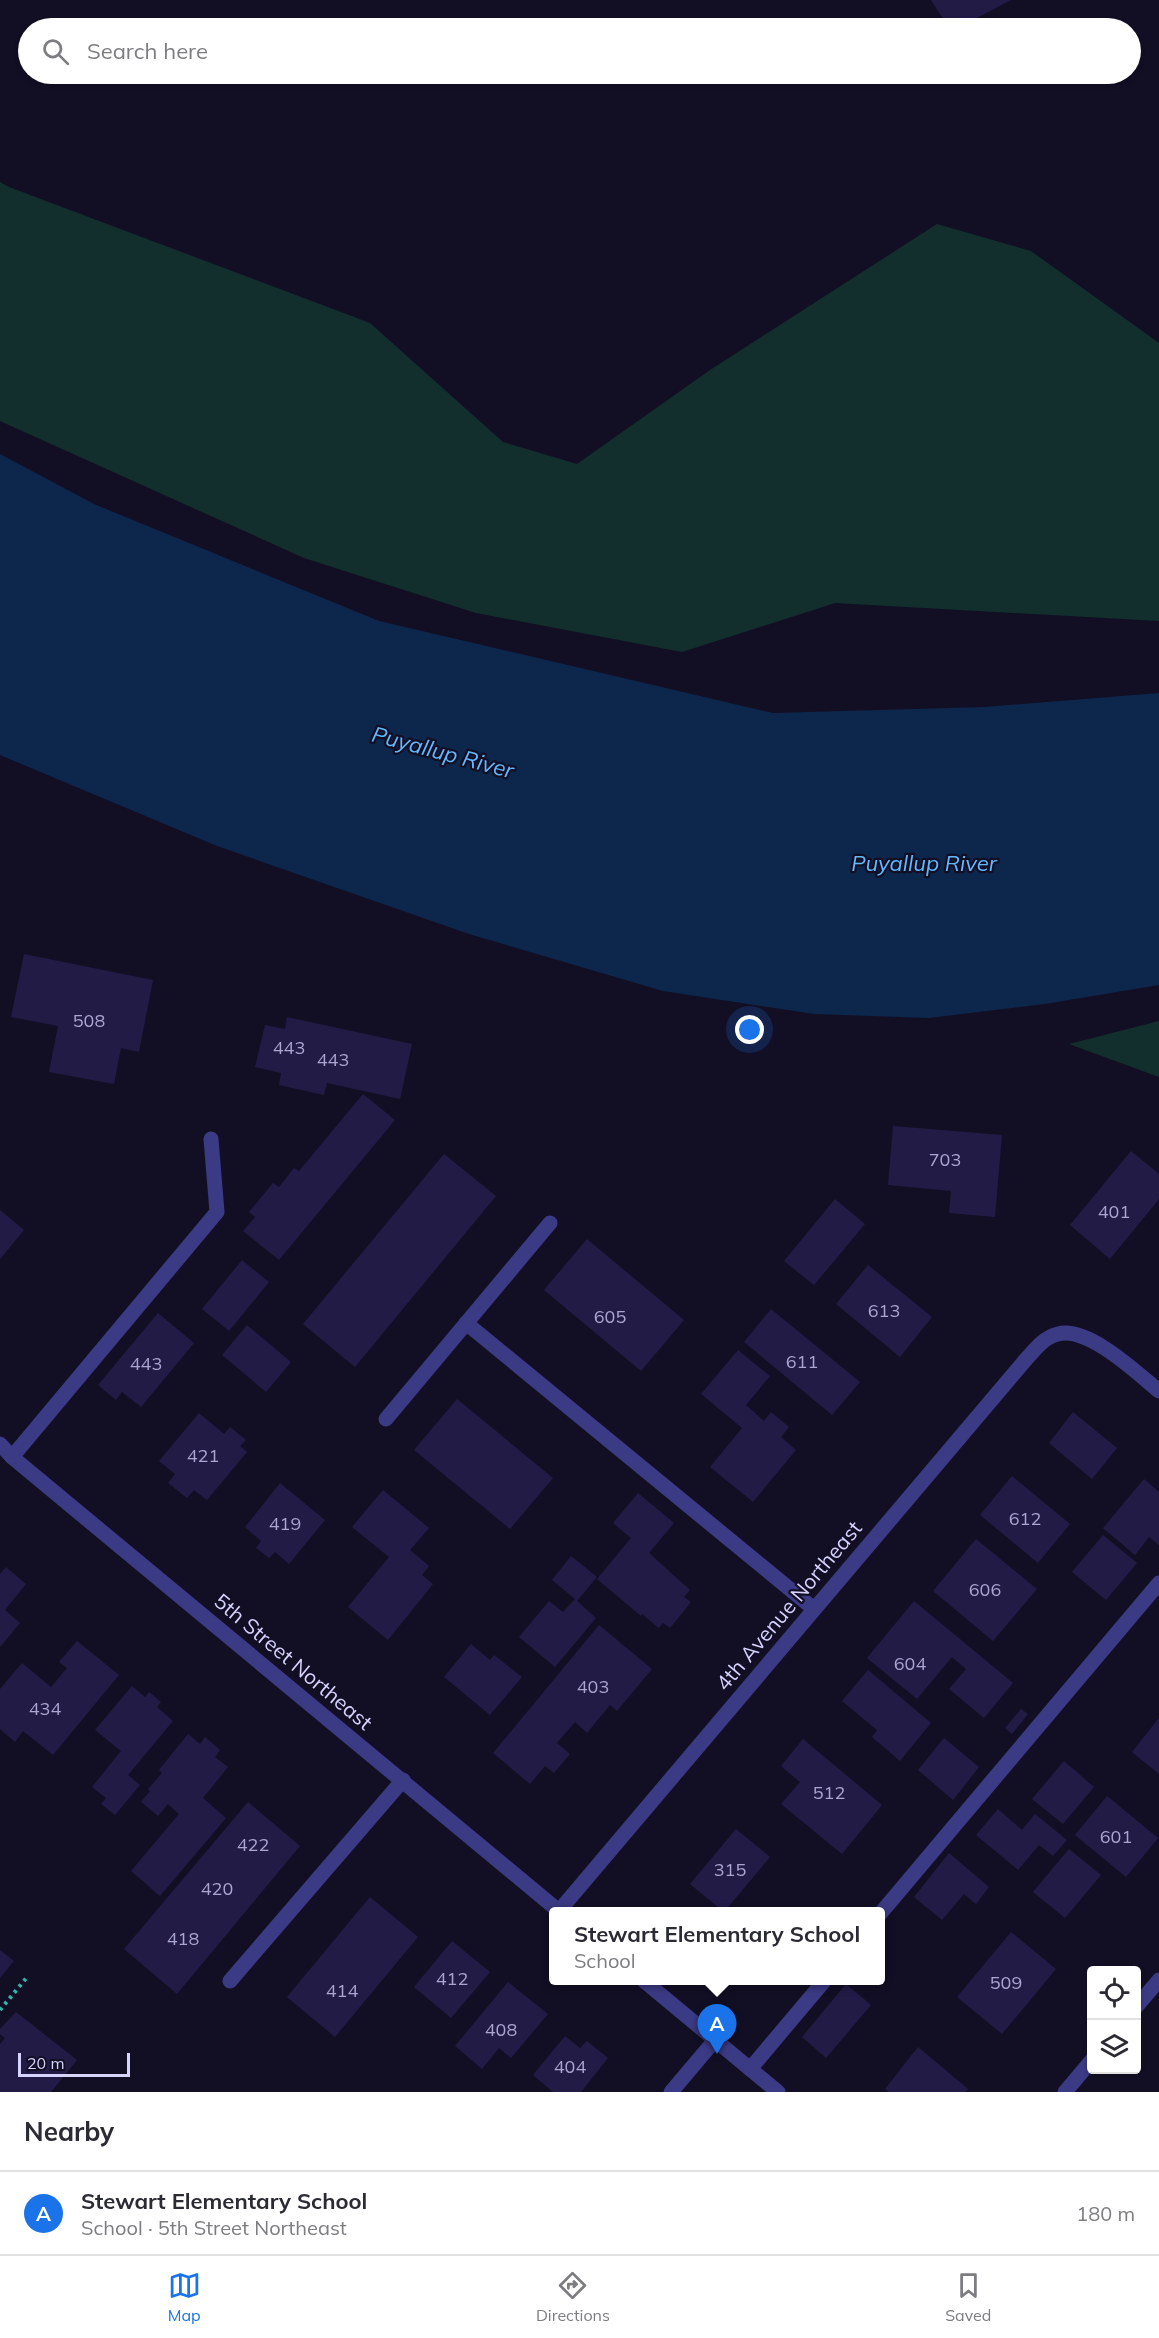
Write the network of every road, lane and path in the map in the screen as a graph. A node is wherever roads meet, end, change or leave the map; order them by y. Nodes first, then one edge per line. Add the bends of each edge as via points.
1 (211, 1139) dead end
2 (550, 1223) dead end
3 (466, 1323) junction
4 (1159, 1391) edge
5 (386, 1419) dead end
6 (0, 1444) edge
7 (12, 1457) junction
8 (1159, 1583) edge
9 (814, 1609) junction
10 (403, 1780) junction
11 (554, 1907) edge
12 (562, 1907) edge
13 (885, 1908) edge
14 (28, 1976) dead end
15 (1159, 1980) edge
16 (230, 1981) dead end
17 (649, 1985) edge
18 (821, 1985) edge
19 (1141, 2002) edge
20 (0, 2010) edge
21 (715, 2040) junction
22 (1087, 2066) edge
23 (750, 2069) junction
24 (671, 2092) edge
25 (778, 2092) edge
26 (1065, 2092) edge

1 - 7 street via 217,1212
2 - 3 street
3 - 5 street
3 - 9 street
4 - 9 street, 4th Avenue Northeast via 1089,1340 1057,1334 1041,1343
6 - 7 street, 5th Street Northeast
7 - 10 street, 5th Street Northeast
8 - 13 street
9 - 12 street, 4th Avenue Northeast
10 - 11 street, 5th Street Northeast
10 - 16 street
14 - 20 path
15 - 19 street
17 - 21 street
18 - 23 street
21 - 23 street
21 - 24 street
22 - 26 street
23 - 25 street

